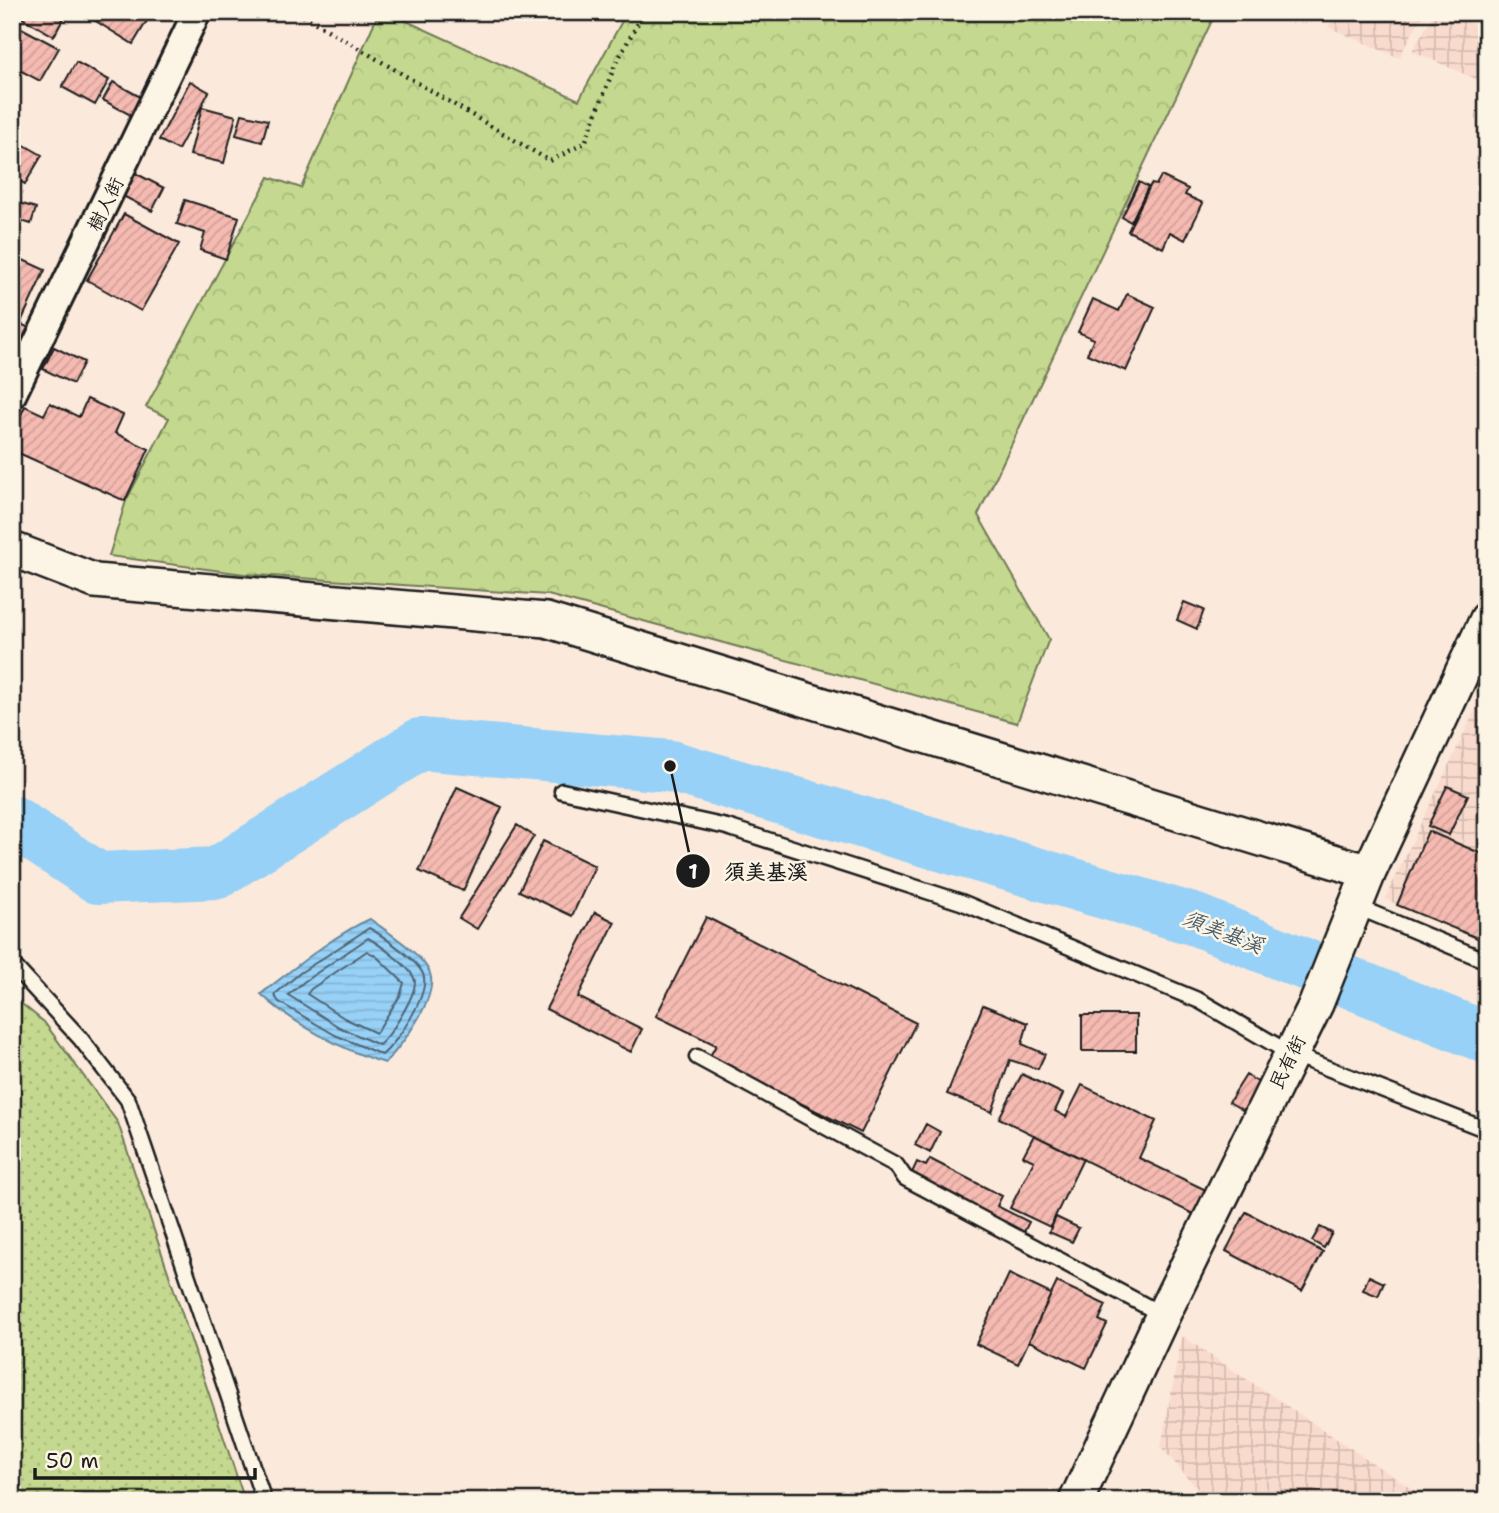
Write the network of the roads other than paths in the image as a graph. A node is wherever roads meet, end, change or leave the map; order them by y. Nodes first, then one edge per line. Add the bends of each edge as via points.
1 (197, 12) edge
2 (12, 395) edge
3 (12, 550) edge
4 (1487, 619) edge
5 (562, 791) dead end
6 (1369, 872) junction
7 (1355, 906) junction
8 (1487, 961) edge
9 (12, 964) edge
10 (1291, 1054) junction
11 (697, 1056) dead end
12 (1487, 1130) edge
13 (1163, 1315) junction
14 (264, 1501) edge
15 (1076, 1501) edge

1 - 2 street, 樹人街
3 - 6 street via 95,581 546,620
4 - 6 street, 民有街
5 - 10 lane via 727,827 961,902 1200,1001
6 - 7 street, 民有街
7 - 8 lane
7 - 10 street, 民有街
9 - 14 lane via 80,1038 128,1100
10 - 12 lane
10 - 13 street, 民有街
11 - 13 lane via 896,1165 905,1178
13 - 15 street, 民有街

